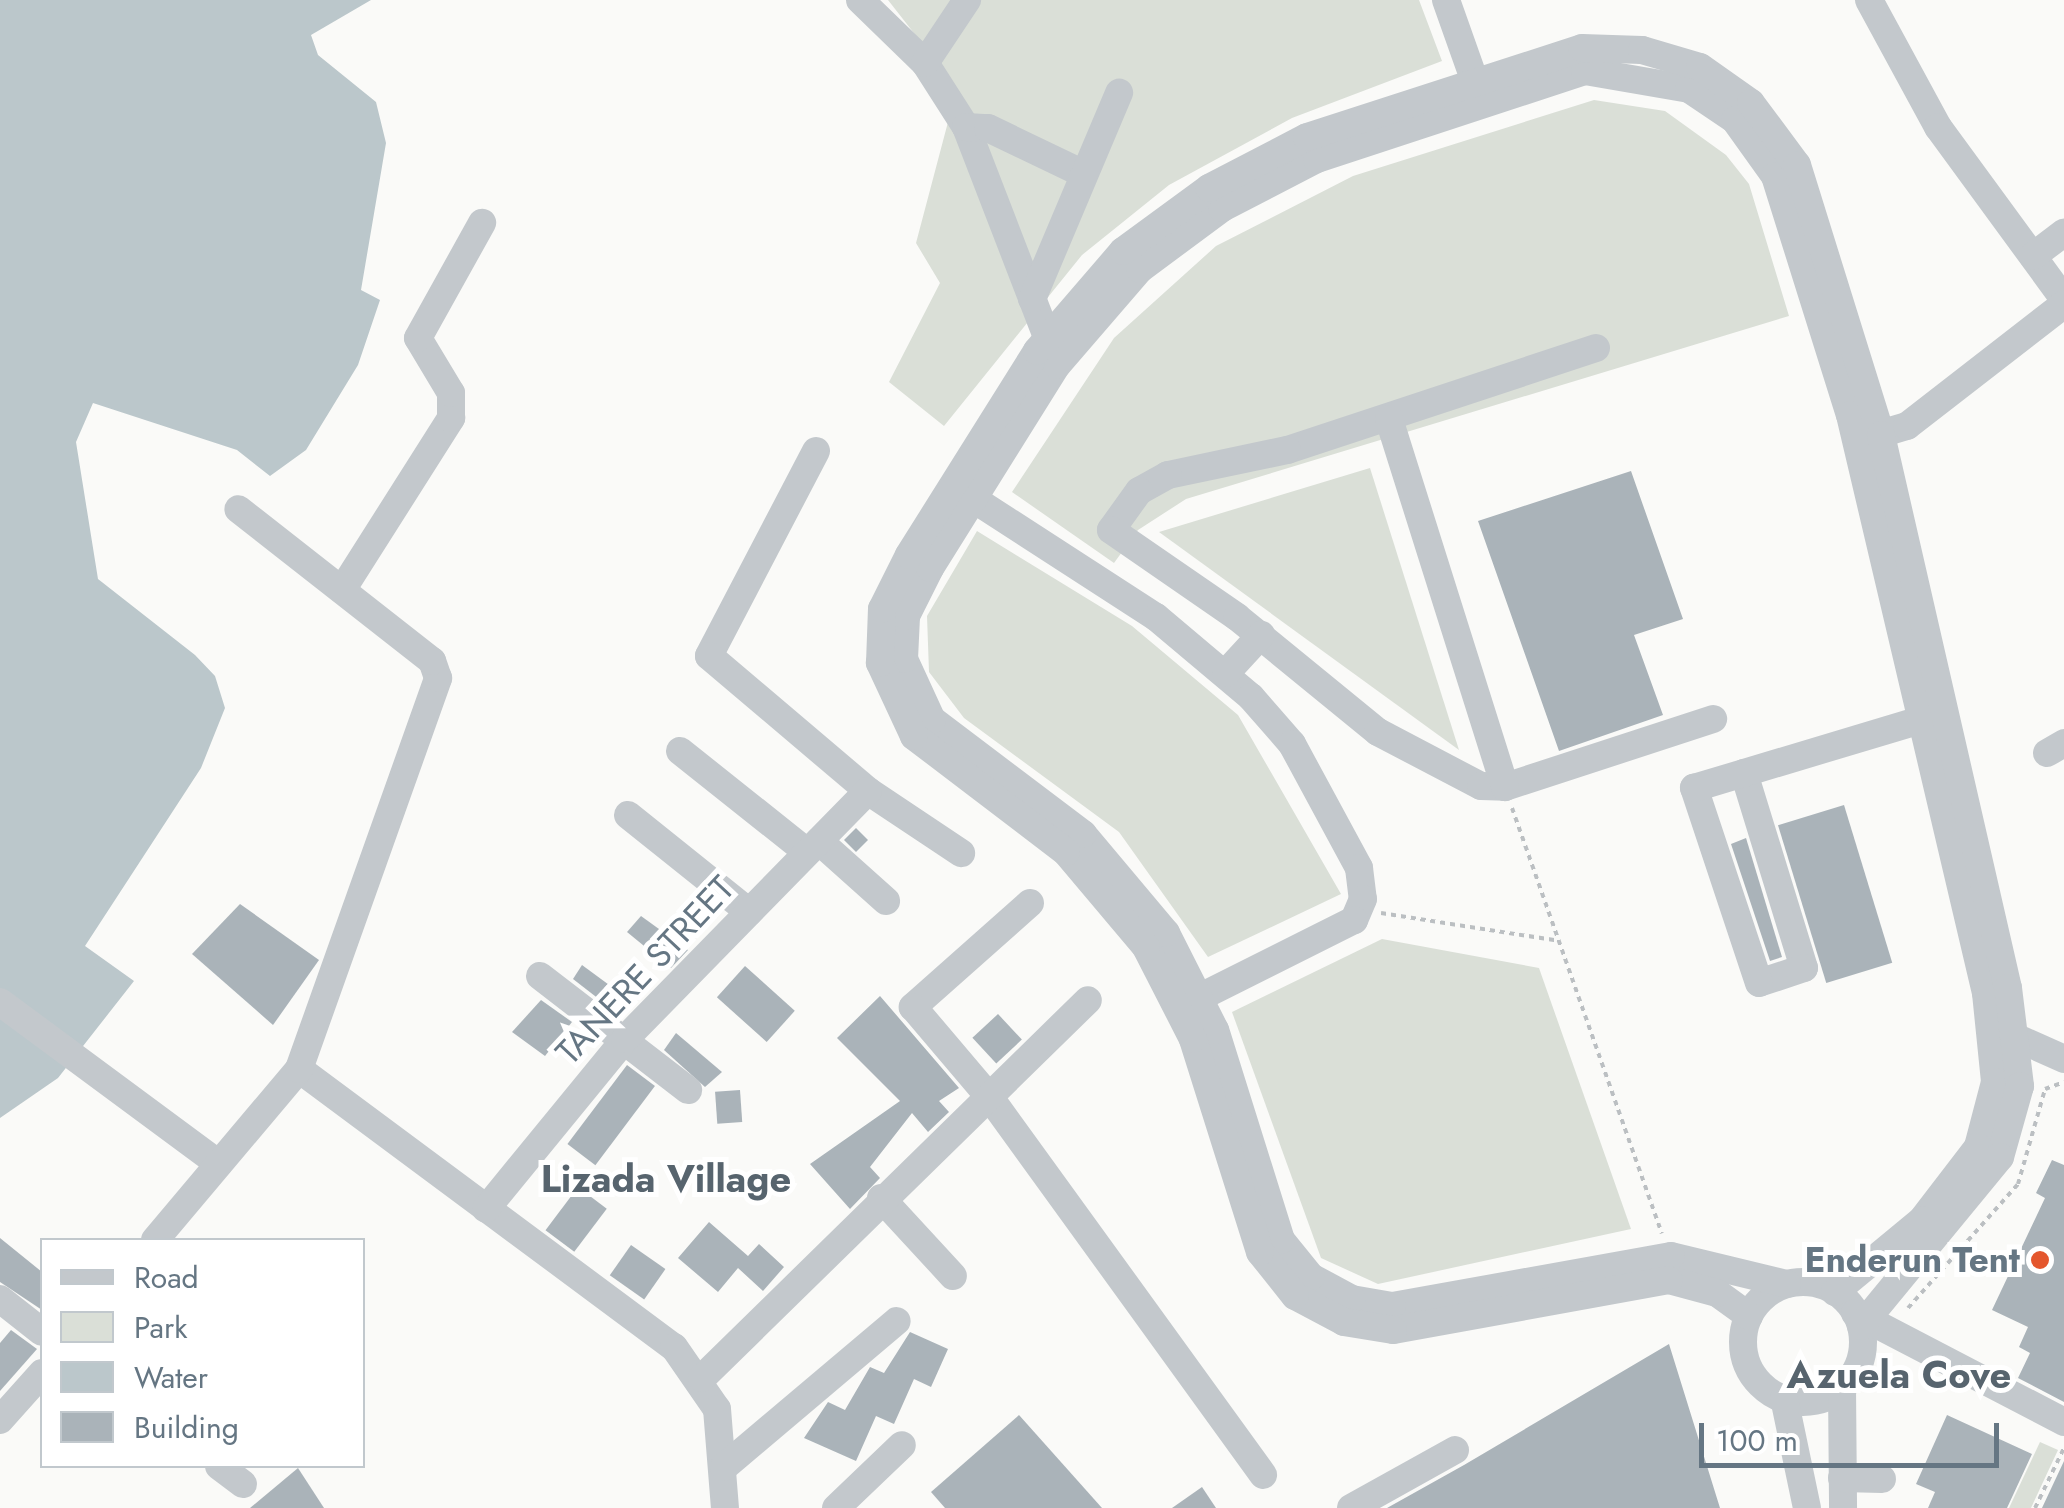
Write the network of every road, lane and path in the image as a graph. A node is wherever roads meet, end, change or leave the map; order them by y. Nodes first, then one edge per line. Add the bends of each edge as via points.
1 (860, 0) edge
2 (967, 0) edge
3 (1446, 0) edge
4 (1869, 0) edge
5 (925, 62) junction
6 (1478, 90) junction
7 (1119, 93) dead end
8 (966, 127) junction
9 (1084, 174) junction
10 (482, 223) dead end
11 (2064, 232) edge
12 (2033, 256) junction
13 (1032, 298) junction
14 (2064, 302) edge
15 (1047, 337) junction
16 (1596, 348) dead end
17 (1389, 419) junction
18 (1869, 438) junction
19 (816, 451) dead end
20 (963, 492) junction
21 (238, 508) dead end
22 (342, 590) junction
23 (1261, 635) junction
24 (1226, 673) junction
25 (1933, 716) junction
26 (1713, 719) dead end
27 (680, 751) dead end
28 (1744, 773) junction
29 (1505, 788) junction
30 (868, 790) junction
31 (628, 815) dead end
32 (813, 847) junction
33 (961, 852) dead end
34 (886, 901) dead end
35 (1030, 903) dead end
36 (1360, 910) junction
37 (750, 912) junction
38 (1559, 941) junction
39 (540, 976) dead end
40 (1088, 1000) dead end
41 (0, 1002) edge
42 (1190, 1002) junction
43 (2004, 1032) junction
44 (624, 1039) junction
45 (2064, 1059) edge
46 (299, 1069) junction
47 (1218, 1079) junction
48 (688, 1090) dead end
49 (990, 1098) junction
50 (219, 1164) junction
51 (881, 1198) junction
52 (486, 1210) junction
53 (157, 1238) edge
54 (1670, 1256) junction
55 (953, 1276) dead end
56 (1787, 1284) junction
57 (1836, 1292) junction
58 (0, 1300) edge
59 (1749, 1316) junction
60 (897, 1320) dead end
61 (1862, 1320) junction
62 (40, 1330) edge
63 (40, 1374) edge
64 (702, 1378) junction
65 (1842, 1387) junction
66 (1784, 1398) junction
67 (0, 1420) edge
68 (2064, 1422) edge
69 (902, 1445) dead end
70 (2064, 1448) edge
71 (1455, 1450) dead end
72 (724, 1467) junction
73 (222, 1468) edge
74 (1264, 1475) dead end
75 (1842, 1478) junction
76 (1882, 1479) dead end
77 (243, 1484) dead end
78 (725, 1508) edge
79 (836, 1508) edge
80 (1351, 1508) edge
81 (1808, 1508) edge
82 (1843, 1508) edge
83 (2036, 1508) edge

1 - 5 street
2 - 5 street
3 - 6 street
4 - 12 street via 1938,127
5 - 8 street
6 - 15 street via 1307,137 1224,179 1124,251
6 - 18 street via 1608,70 1689,88 1735,120 1786,201
6 - 20 street via 1316,159 1174,242 1080,334
7 - 9 street
8 - 9 street via 988,128
8 - 13 street
9 - 13 street
10 - 22 street via 418,338 452,393 451,418
11 - 12 street
12 - 14 street
13 - 15 street
14 - 18 street via 1907,426
15 - 20 street
16 - 17 street
17 - 23 street via 1168,475 1139,491 1111,530
17 - 29 street
18 - 25 street
19 - 30 street via 709,656
20 - 24 street
20 - 42 street via 906,616 910,683 932,720 1045,803 1125,880
21 - 22 street
22 - 46 street via 432,661 438,678
23 - 24 street
23 - 29 street via 1416,758
24 - 36 street via 1306,768 1359,868
25 - 28 street
25 - 43 street
26 - 29 street
27 - 32 street
28 - 28 street via 1804,968 1759,983 1693,798 1694,788
29 - 38 path
30 - 32 street, TANERE STREET
30 - 33 street
31 - 37 street
32 - 34 street
32 - 37 street, TANERE STREET
35 - 49 street via 913,1008
36 - 38 path
36 - 42 street via 1346,926
37 - 44 street, TANERE STREET
38 - 54 path
39 - 44 street
40 - 49 street
41 - 50 street
42 - 47 street
43 - 45 street
43 - 57 street via 1993,1098 1964,1172
43 - 61 street via 2020,1086 2000,1158
44 - 48 street
44 - 52 street, TANERE STREET
46 - 50 street
46 - 52 street
47 - 54 street via 1281,1240 1311,1277 1352,1299 1418,1302
47 - 59 street via 1260,1252 1295,1296 1344,1322 1422,1326 1669,1280 1717,1293
49 - 51 street
49 - 74 street
50 - 53 street
51 - 55 street
51 - 64 street
52 - 64 street via 674,1347
54 - 56 street
56 - 57 street
56 - 59 street
57 - 61 street
58 - 62 street
59 - 66 street via 1745,1358
60 - 72 street
61 - 65 street via 1862,1353
61 - 68 street
63 - 67 street
64 - 72 street
65 - 66 street via 1814,1400
65 - 75 street
66 - 81 street
69 - 79 street
70 - 83 path
71 - 80 street
72 - 78 street
73 - 77 street
75 - 76 street
75 - 82 street

